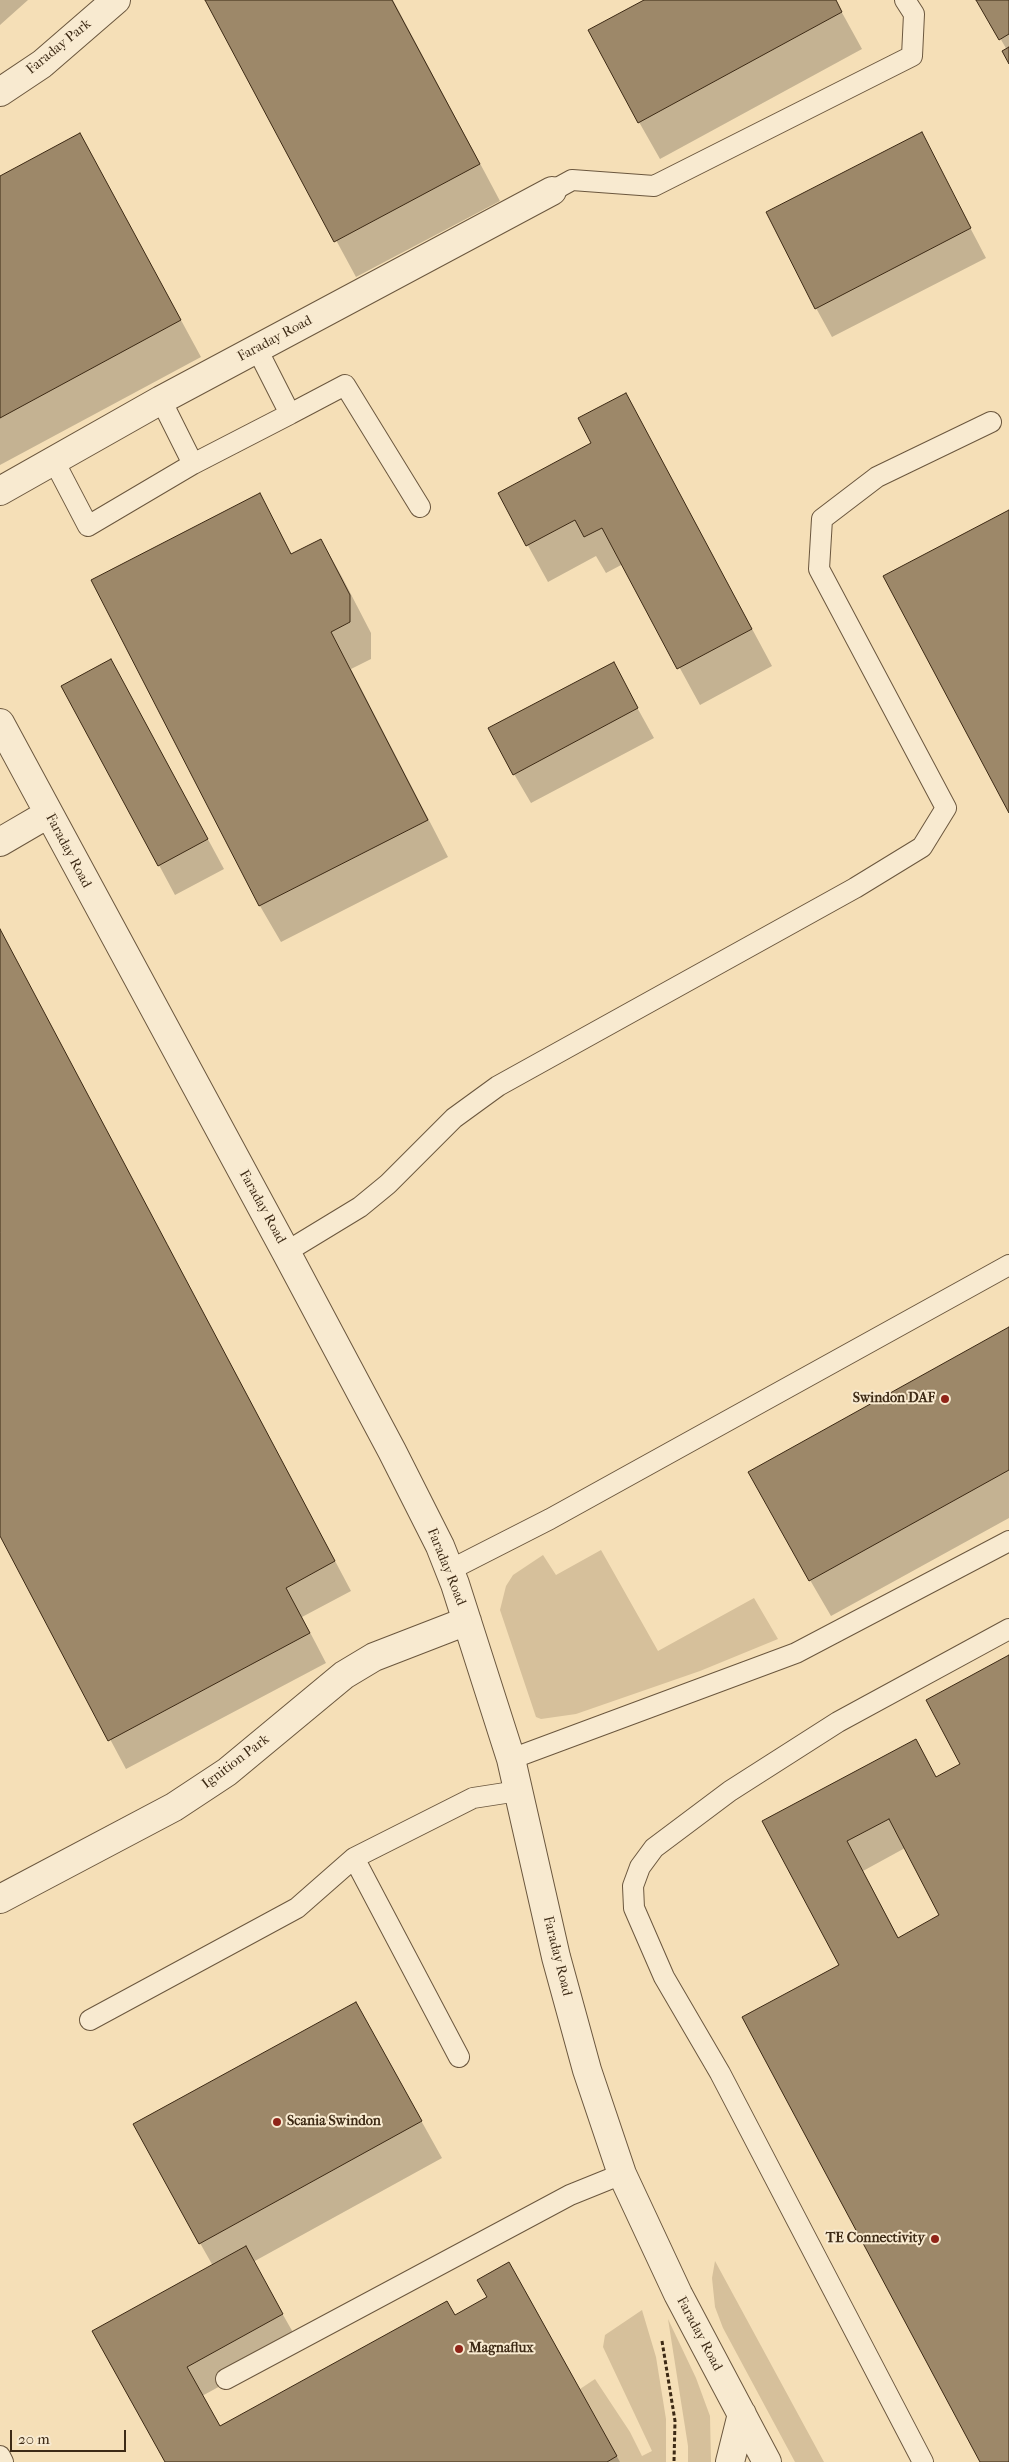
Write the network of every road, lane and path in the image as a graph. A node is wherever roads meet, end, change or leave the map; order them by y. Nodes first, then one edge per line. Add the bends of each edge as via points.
1 (116, 0) edge
2 (905, 0) edge
3 (0, 92) edge
4 (552, 191) joint
5 (257, 349) junction
6 (161, 400) junction
7 (290, 414) junction
8 (992, 422) dead end
9 (54, 460) junction
10 (193, 464) junction
11 (0, 491) edge
12 (420, 507) dead end
13 (0, 723) edge
14 (48, 814) junction
15 (0, 842) edge
16 (286, 1252) junction
17 (1009, 1265) edge
18 (1009, 1541) edge
19 (450, 1570) junction
20 (467, 1621) junction
21 (1009, 1629) edge
22 (511, 1759) junction
23 (518, 1791) junction
24 (354, 1858) junction
25 (0, 1899) edge
26 (90, 2020) dead end
27 (460, 2057) dead end
28 (622, 2174) junction
29 (678, 2294) junction
30 (226, 2379) dead end
31 (742, 2414) junction
32 (0, 2456) edge
33 (3, 2462) edge
34 (674, 2462) edge
35 (730, 2462) edge
36 (767, 2462) edge
37 (924, 2462) edge

1 - 3 street, Faraday Park via 42,64
2 - 4 lane via 914,14 912,56 654,186 572,180
4 - 5 street, Faraday Road
5 - 6 street, Faraday Road
5 - 7 lane
6 - 9 street, Faraday Road
6 - 10 lane
7 - 10 lane
7 - 12 lane via 344,385
8 - 16 lane via 877,477 822,519 818,569 946,808 922,847 855,888 498,1086 454,1118 388,1184 360,1207
9 - 10 lane via 88,526
9 - 11 street, Faraday Road
13 - 14 street, Faraday Road
14 - 15 street
14 - 16 street, Faraday Road
16 - 19 street, Faraday Road via 420,1505
17 - 19 lane via 550,1519
18 - 22 lane via 796,1653
19 - 20 street, Faraday Road
20 - 22 street, Faraday Road
20 - 25 street, Ignition Park via 374,1657 344,1675 227,1772 174,1807
21 - 37 lane via 838,1722 730,1791 654,1848 640,1867 633,1886 634,1908 664,1977 720,2073
22 - 23 street, Faraday Road
23 - 24 lane via 473,1798
23 - 28 street, Faraday Road via 556,1957 587,2070
24 - 26 lane via 297,1908
24 - 27 lane
28 - 29 street, Faraday Road
28 - 30 lane via 570,2195
29 - 31 street, Faraday Road
29 - 34 path via 657,2306 676,2421
31 - 35 street
31 - 36 street, Faraday Road
32 - 33 lane

